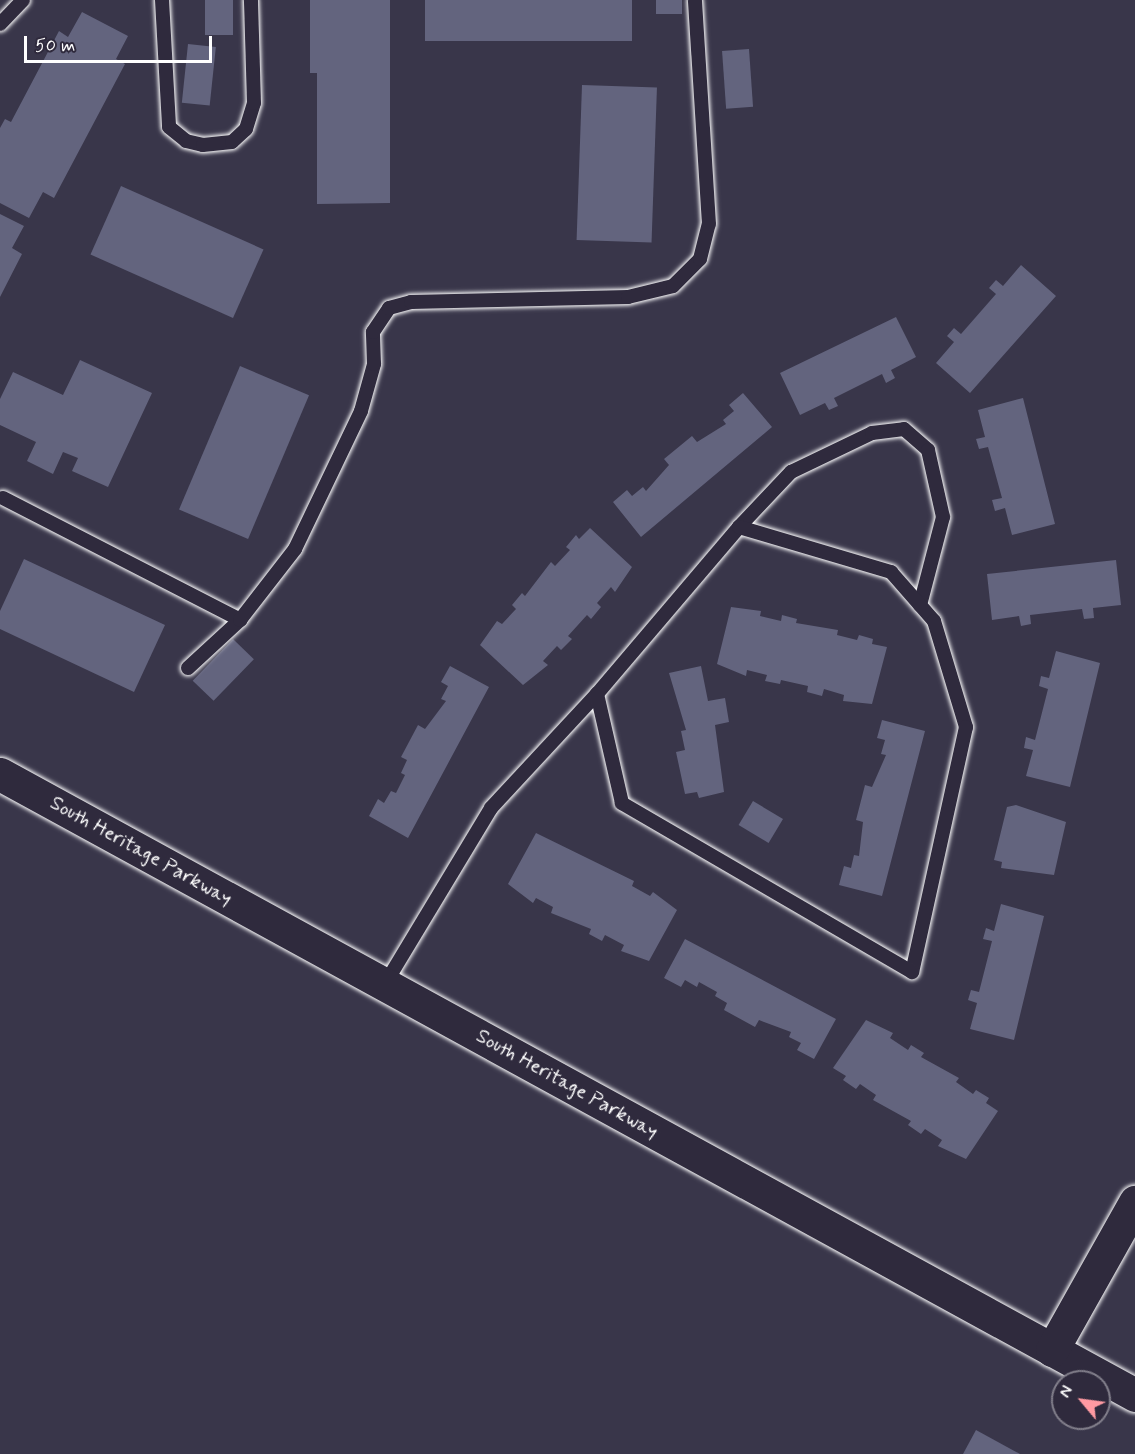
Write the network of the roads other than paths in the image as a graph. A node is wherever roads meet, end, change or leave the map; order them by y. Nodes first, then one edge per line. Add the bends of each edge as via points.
1 (23, 0) edge
2 (162, 0) edge
3 (251, 0) edge
4 (695, 0) edge
5 (0, 24) edge
6 (1, 500) edge
7 (739, 526) junction
8 (920, 605) junction
9 (240, 620) junction
10 (188, 668) dead end
11 (597, 694) junction
12 (0, 774) edge
13 (385, 984) junction
14 (1135, 1202) edge
15 (1052, 1350) junction
16 (1135, 1395) edge

1 - 5 lane
2 - 3 lane via 169,127 202,145 232,142 246,129 254,102
4 - 9 lane via 710,224 700,259 674,286 628,297 411,302 389,308 373,332 374,364 361,411 306,528
6 - 9 lane
7 - 8 lane via 891,573
7 - 8 lane via 791,472 872,433 904,429 928,450 944,517
7 - 11 lane
8 - 11 lane via 934,621 966,727 912,972 622,803
9 - 10 lane
11 - 13 lane via 491,808
12 - 13 main road, South Heritage Parkway
13 - 15 main road, South Heritage Parkway
14 - 15 main road
15 - 16 main road, South Heritage Parkway

